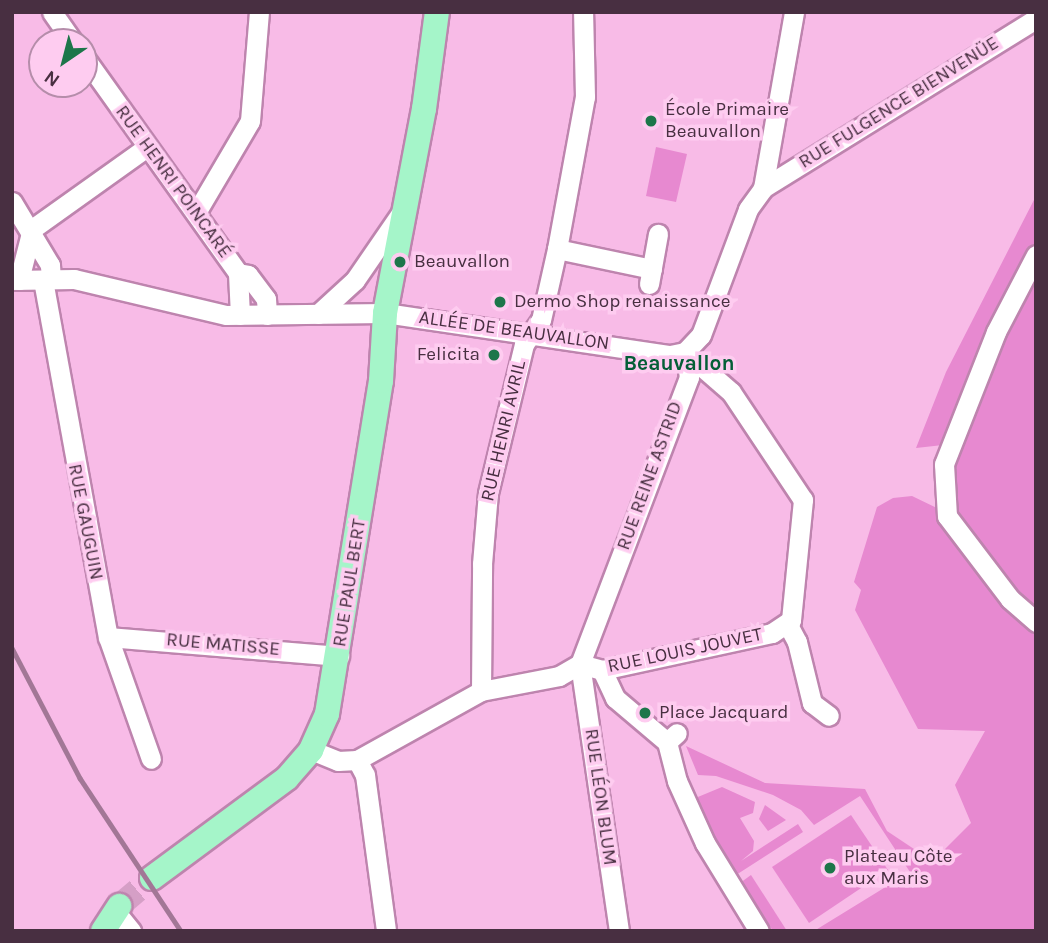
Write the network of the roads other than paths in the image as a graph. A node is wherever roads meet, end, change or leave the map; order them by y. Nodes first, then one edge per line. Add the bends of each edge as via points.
1 (52, 12) edge
2 (259, 12) edge
3 (437, 12) edge
4 (583, 12) edge
5 (794, 12) edge
6 (1031, 18) edge
7 (63, 28) edge
8 (98, 77) edge
9 (147, 147) junction
10 (763, 188) junction
11 (12, 202) edge
12 (197, 211) junction
13 (403, 211) junction
14 (32, 229) junction
15 (658, 234) dead end
16 (557, 249) junction
17 (1036, 255) edge
18 (238, 273) junction
19 (47, 279) junction
20 (16, 280) edge
21 (385, 313) junction
22 (318, 314) junction
23 (240, 315) junction
24 (267, 315) junction
25 (532, 332) junction
26 (685, 352) junction
27 (1036, 622) edge
28 (788, 625) junction
29 (108, 637) junction
30 (339, 656) junction
31 (580, 664) junction
32 (604, 678) junction
33 (584, 690) junction
34 (481, 691) junction
35 (829, 716) dead end
36 (312, 750) junction
37 (151, 759) dead end
38 (357, 760) junction
39 (152, 878) tunnel mouth
40 (112, 916) edge
41 (131, 931) edge
42 (386, 931) edge
43 (619, 931) edge
44 (759, 931) edge

1 - 7 street
2 - 12 street via 250,121
3 - 13 main road, RUE PAUL BERT via 424,109
4 - 16 street, RUE HENRI AVRIL via 585,97
5 - 10 street
6 - 10 street, RUE FULGENCE BIENVENÜE
8 - 9 street, RUE HENRI POINCARÉ
9 - 12 street, RUE HENRI POINCARÉ
9 - 14 street
10 - 26 street via 748,209 701,335
11 - 14 street, RUE GAUGUIN
12 - 18 street, RUE HENRI POINCARÉ
13 - 21 main road, RUE PAUL BERT
13 - 22 street, RUE PAUL BERT via 355,280
14 - 19 street, RUE GAUGUIN via 50,265
14 - 20 street
15 - 16 street via 650,276
16 - 25 street, RUE HENRI AVRIL via 541,320
17 - 27 street via 996,332 944,464 947,516 1010,599
18 - 23 street, RUE HENRI POINCARÉ
18 - 24 street, RUE HENRI POINCARÉ via 248,275 266,299
19 - 20 street, ALLÉE DE BEAUVALLON
19 - 23 street, ALLÉE DE BEAUVALLON via 74,279
19 - 29 street, RUE GAUGUIN via 79,500
21 - 22 street, ALLÉE DE BEAUVALLON
21 - 25 street, ALLÉE DE BEAUVALLON
21 - 30 main road, RUE PAUL BERT via 381,381
22 - 24 street, ALLÉE DE BEAUVALLON
23 - 24 street, ALLÉE DE BEAUVALLON
25 - 26 street, ALLÉE DE BEAUVALLON via 670,355
25 - 34 street, RUE HENRI AVRIL via 524,344 488,493 481,564
26 - 28 street, RUE LOUIS JOUVET via 711,373 766,439 803,500 798,582
26 - 31 street, RUE REINE ASTRID via 689,377
28 - 32 street, RUE LOUIS JOUVET
28 - 35 street, RUE LOUIS JOUVET via 797,642 812,703
29 - 30 street, RUE MATISSE
29 - 37 street, RUE GAUGUIN
30 - 36 main road, RUE PAUL BERT via 327,714
31 - 32 street, RUE LOUIS JOUVET
31 - 33 street, RUE LÉON BLUM
31 - 34 street via 559,676
32 - 33 street
32 - 44 street via 672,737 677,781 705,843
33 - 43 street, RUE LÉON BLUM
34 - 38 street
36 - 38 street via 338,761
36 - 39 main road, RUE PAUL BERT via 287,779
38 - 42 street via 365,775
40 - 41 street

